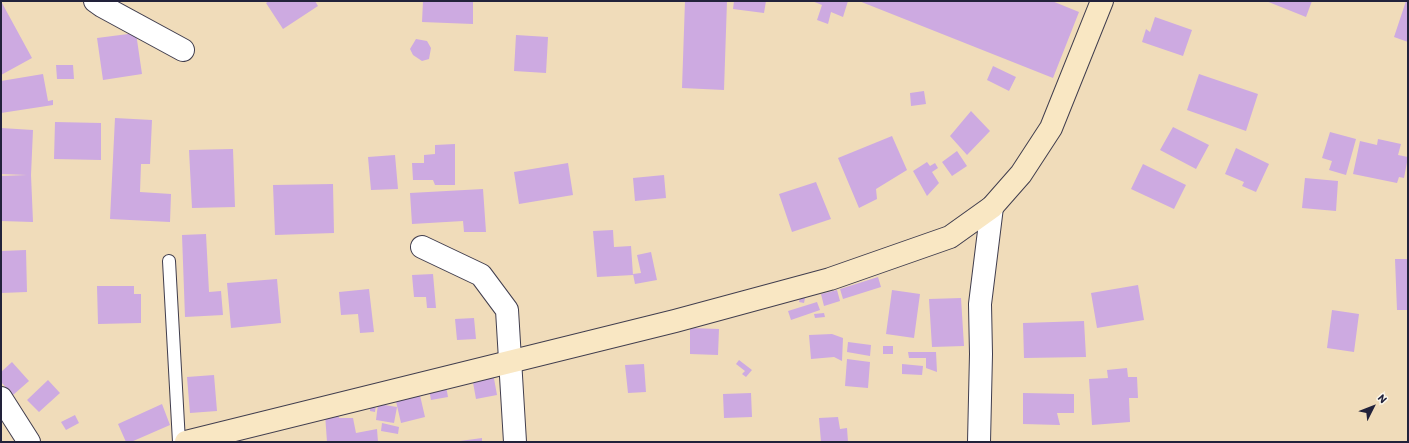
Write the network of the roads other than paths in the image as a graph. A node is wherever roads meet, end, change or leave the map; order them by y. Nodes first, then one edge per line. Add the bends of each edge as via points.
1 (95, 1) edge
2 (1102, 1) edge
3 (183, 50) dead end
4 (992, 207) junction
5 (422, 247) dead end
6 (169, 261) dead end
7 (510, 362) junction
8 (1, 398) edge
9 (29, 442) edge
10 (179, 442) edge
11 (186, 442) edge
12 (515, 442) edge
13 (979, 442) edge

1 - 3 street
2 - 4 main road via 1051,128 1021,174
4 - 7 main road via 950,237 830,279 675,322
4 - 13 street via 980,304
5 - 7 street via 481,275 507,310
6 - 10 lane
7 - 11 main road
7 - 12 street
8 - 9 street

